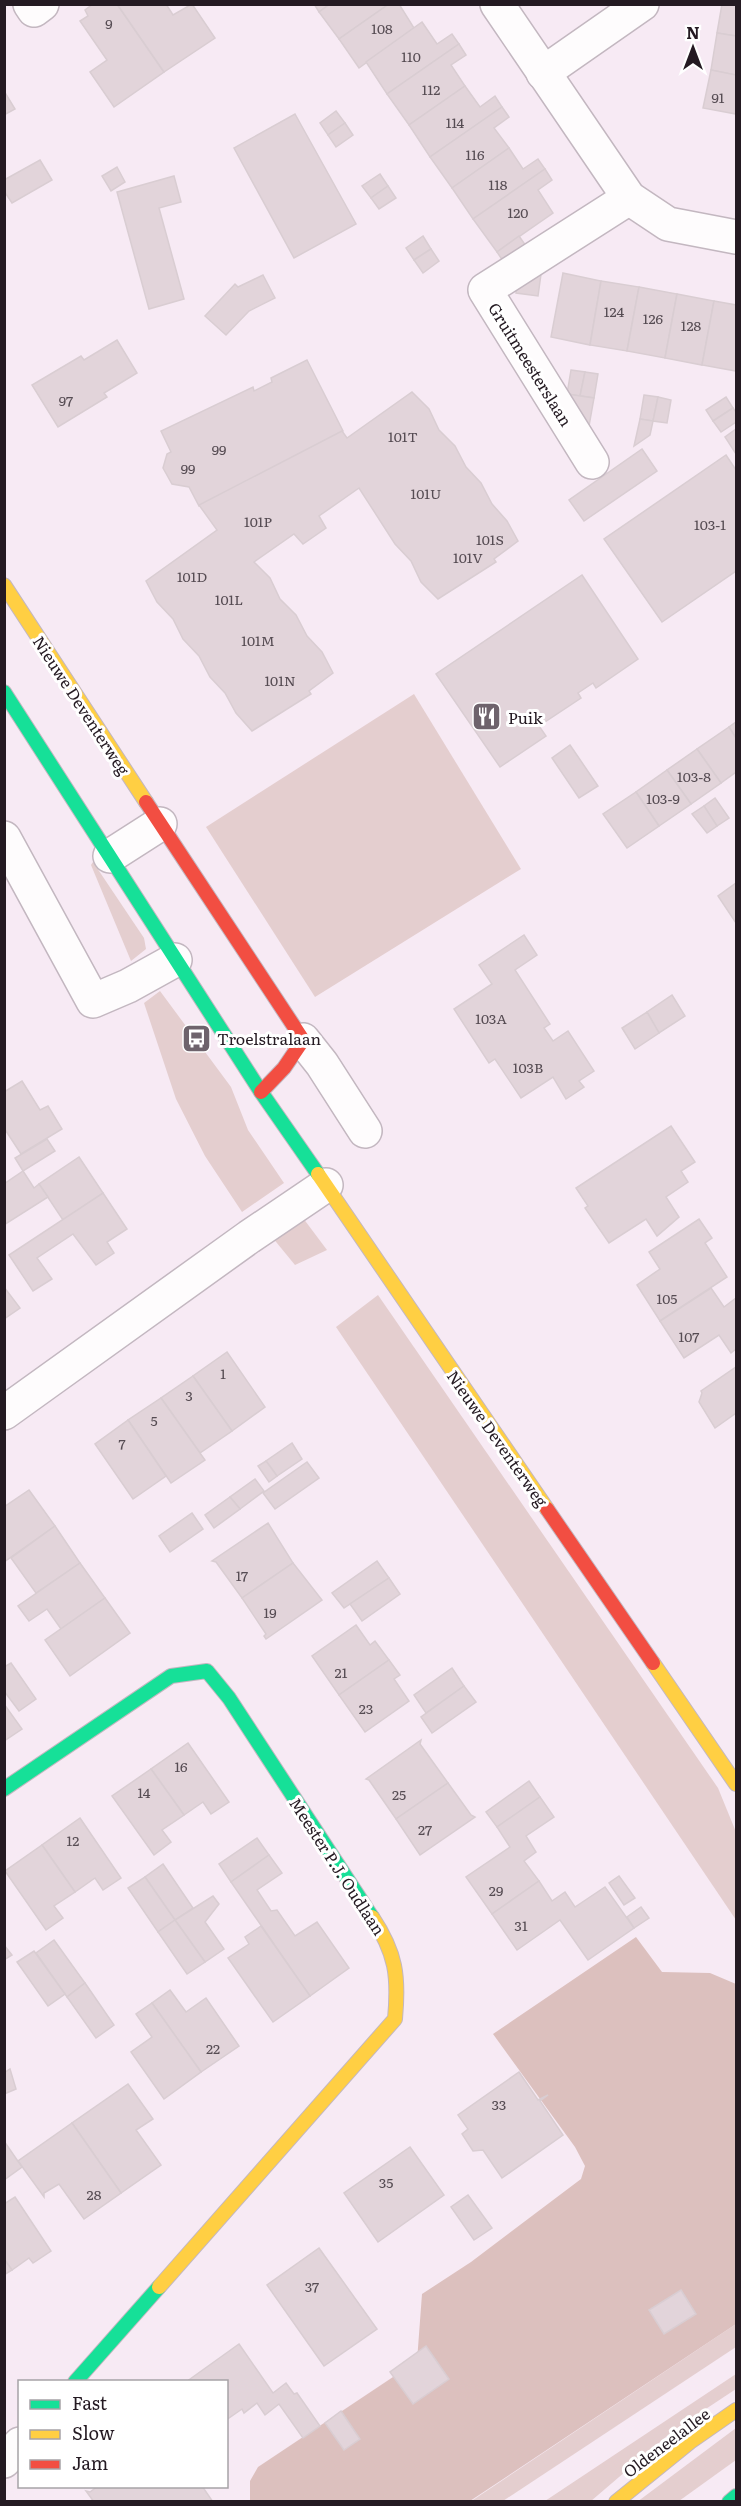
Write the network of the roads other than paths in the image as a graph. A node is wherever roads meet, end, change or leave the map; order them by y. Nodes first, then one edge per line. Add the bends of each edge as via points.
1 (30, 4) edge
2 (42, 4) edge
3 (497, 4) edge
4 (642, 4) edge
5 (543, 73) junction
6 (628, 198) junction
7 (736, 237) edge
8 (592, 462) dead end
9 (4, 585) edge
10 (4, 692) edge
11 (160, 824) junction
12 (4, 838) edge
13 (110, 856) junction
14 (175, 960) junction
15 (303, 1040) junction
16 (261, 1092) junction
17 (365, 1131) dead end
18 (326, 1185) junction
19 (4, 1413) edge
20 (736, 1784) edge
21 (4, 1789) edge
22 (77, 2380) edge
23 (736, 2410) edge
24 (18, 2446) edge
25 (4, 2461) edge
26 (736, 2496) edge
27 (616, 2502) edge
28 (729, 2502) edge

1 - 2 street via 34,10
3 - 5 street
4 - 5 street
5 - 6 street
6 - 7 street via 668,224
6 - 8 street, Gruitmeesterslaan via 485,290
9 - 11 street, Nieuwe Deventerweg
10 - 13 street, Nieuwe Deventerweg
11 - 13 street
11 - 15 street, Nieuwe Deventerweg
12 - 14 street via 93,1001
13 - 14 street, Nieuwe Deventerweg
14 - 16 street, Nieuwe Deventerweg
15 - 16 street
15 - 17 street, Nieuwe Deventerweg
16 - 18 street, Nieuwe Deventerweg
18 - 19 street
18 - 20 street, Nieuwe Deventerweg
21 - 22 street, Meester P.J. Oudlaan via 171,1676 207,1671 229,1698 388,1941 398,1985 395,2019
23 - 27 street, Oldeneelallee
24 - 25 street
26 - 28 street

